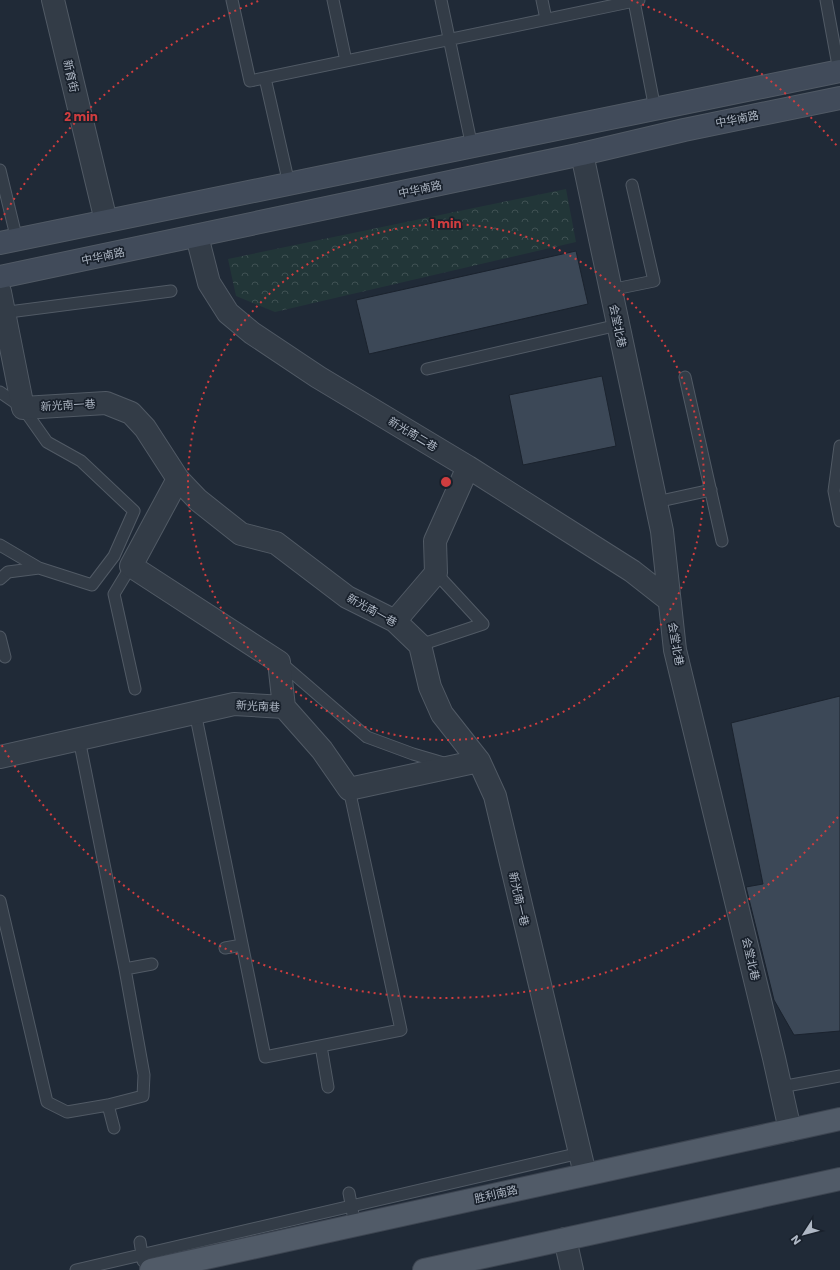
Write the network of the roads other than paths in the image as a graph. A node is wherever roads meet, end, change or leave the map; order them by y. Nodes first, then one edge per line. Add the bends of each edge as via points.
1 (53, 0) edge
2 (232, 0) edge
3 (333, 0) edge
4 (441, 0) edge
5 (542, 0) edge
6 (826, 0) edge
7 (636, 1) edge
8 (546, 19) junction
9 (449, 40) junction
10 (346, 61) junction
11 (840, 71) edge
12 (265, 78) junction
13 (840, 98) edge
14 (655, 109) junction
15 (472, 146) junction
16 (582, 154) junction
17 (0, 170) edge
18 (289, 184) junction
19 (632, 186) dead end
20 (106, 221) junction
21 (197, 236) junction
22 (8, 242) edge
23 (0, 277) edge
24 (610, 290) junction
25 (171, 291) dead end
26 (0, 292) edge
27 (3, 313) edge
28 (618, 325) junction
29 (427, 369) dead end
30 (685, 377) dead end
31 (0, 392) edge
32 (23, 408) junction
33 (840, 446) edge
34 (468, 467) junction
35 (178, 479) junction
36 (711, 490) junction
37 (656, 502) junction
38 (840, 521) edge
39 (722, 541) dead end
40 (0, 545) edge
41 (131, 566) junction
42 (39, 568) junction
43 (436, 573) junction
44 (0, 578) edge
45 (668, 600) junction
46 (395, 621) junction
47 (0, 637) edge
48 (420, 645) junction
49 (5, 657) dead end
50 (279, 662) junction
51 (134, 689) dead end
52 (284, 706) junction
53 (195, 712) junction
54 (79, 739) junction
55 (0, 757) edge
56 (479, 762) junction
57 (456, 766) junction
58 (349, 789) junction
59 (0, 901) edge
60 (242, 945) junction
61 (225, 948) dead end
62 (152, 964) dead end
63 (125, 969) junction
64 (321, 1046) junction
65 (840, 1076) edge
66 (328, 1087) dead end
67 (781, 1087) junction
68 (108, 1105) junction
69 (840, 1119) edge
70 (114, 1128) dead end
71 (790, 1130) junction
72 (580, 1153) junction
73 (585, 1174) junction
74 (840, 1179) edge
75 (349, 1193) dead end
76 (353, 1215) junction
77 (564, 1239) junction
78 (140, 1242) dead end
79 (147, 1262) edge
80 (76, 1270) edge
81 (145, 1270) edge
82 (424, 1270) edge
83 (572, 1270) edge

1 - 20 street, 新育街
2 - 12 lane via 250,81
3 - 10 lane
4 - 9 lane
5 - 8 lane
6 - 11 lane
7 - 8 lane
7 - 14 lane
8 - 9 lane
9 - 10 lane
9 - 15 lane
10 - 12 lane
11 - 14 main road
12 - 18 lane
13 - 16 main road, 中华南路
14 - 15 main road
15 - 18 main road
16 - 21 main road, 中华南路
16 - 24 street, 会堂北巷
17 - 22 lane
18 - 20 main road
19 - 24 lane via 654,281
20 - 22 main road
21 - 23 main road, 中华南路
21 - 34 street, 新光南二巷 via 209,283 228,313 252,333 318,377
24 - 28 street, 会堂北巷
25 - 27 lane
26 - 27 street
27 - 32 street
28 - 29 lane
28 - 37 street, 会堂北巷
30 - 36 lane
31 - 32 lane
32 - 35 street, 新光南一巷 via 106,403 131,413 145,428
32 - 42 lane via 47,442 81,461 134,511 114,556 92,585
33 - 38 lane via 834,491
34 - 43 street via 435,541
34 - 45 street, 新光南二巷 via 632,571
35 - 41 street
35 - 46 street, 新光南一巷 via 198,500 241,534 276,543 347,597
36 - 37 lane
36 - 39 lane
37 - 45 street, 会堂北巷 via 662,531
40 - 42 lane
41 - 50 street
41 - 51 lane via 114,594
42 - 44 lane via 8,572
43 - 46 street
43 - 48 lane via 483,624
45 - 67 street, 会堂北巷 via 675,650
46 - 48 street, 新光南一巷
47 - 49 lane
48 - 56 street, 新光南一巷 via 430,687 442,714
50 - 52 street
50 - 57 lane via 367,737
52 - 53 street, 新光南巷 via 234,704
52 - 58 street, 新光南巷 via 322,750
53 - 54 street, 新光南巷
53 - 60 lane
54 - 55 street, 新光南巷
54 - 63 lane
56 - 57 street
56 - 72 street, 新光南一巷 via 495,796
57 - 58 street
58 - 64 lane via 401,1030
59 - 68 lane via 47,1102 67,1112
60 - 61 lane
60 - 64 lane via 266,1057
62 - 63 lane
63 - 68 lane via 144,1075 143,1096
64 - 66 lane
65 - 67 lane
67 - 71 street, 会堂北巷
68 - 70 lane
69 - 71 main road, 胜利南路
71 - 73 main road, 胜利南路
72 - 73 street, 新光南一巷
72 - 76 lane
73 - 76 main road, 胜利南路
74 - 77 main road
75 - 76 lane
76 - 79 main road, 胜利南路
77 - 82 main road
77 - 83 street
78 - 79 lane
79 - 80 lane
79 - 81 lane

